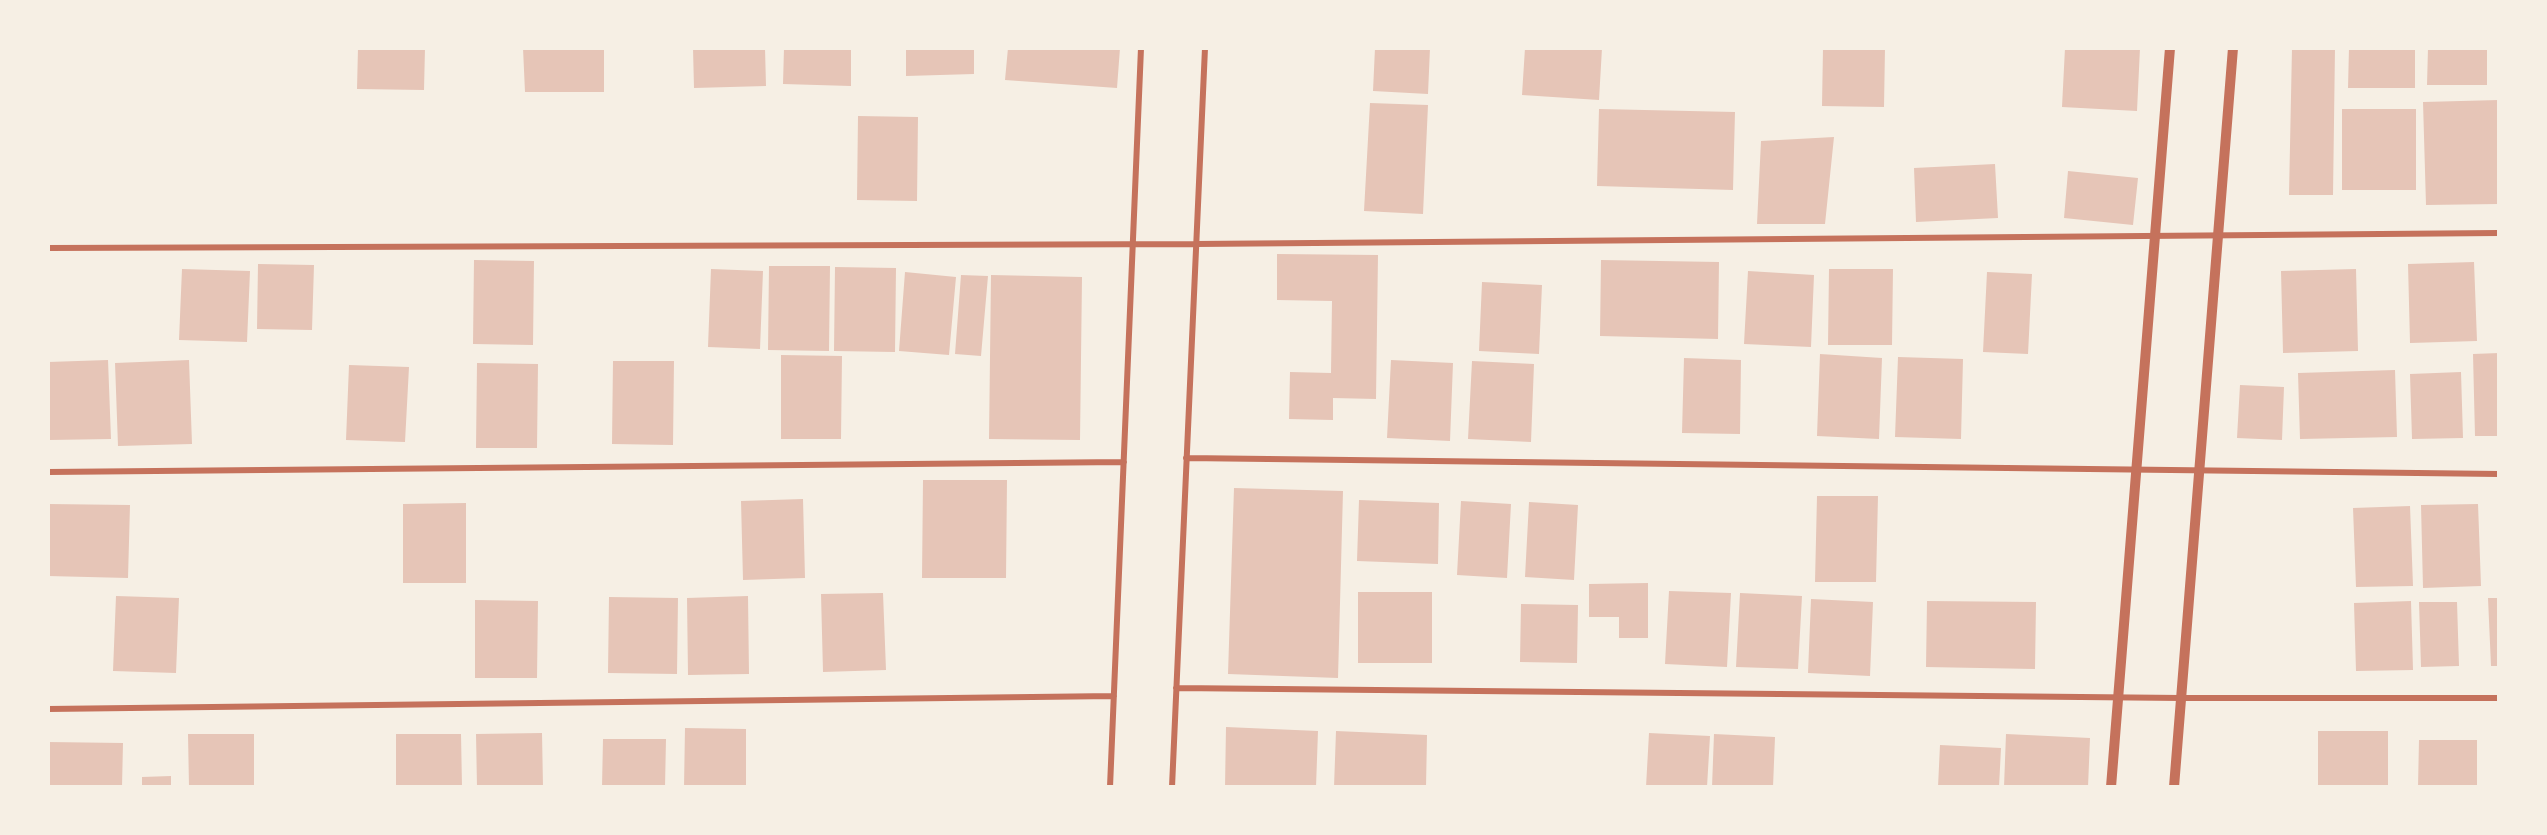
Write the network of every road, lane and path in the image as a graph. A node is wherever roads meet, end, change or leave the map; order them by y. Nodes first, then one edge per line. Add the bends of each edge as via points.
1 (1141, 48) edge
2 (1205, 48) edge
3 (2170, 48) edge
4 (2233, 48) edge
5 (2499, 233) edge
6 (2218, 236) junction
7 (2156, 237) junction
8 (1133, 244) junction
9 (1196, 244) junction
10 (48, 248) edge
11 (1186, 458) junction
12 (1124, 462) junction
13 (2136, 469) junction
14 (2200, 470) junction
15 (48, 472) edge
16 (2499, 474) edge
17 (1176, 688) junction
18 (1114, 696) junction
19 (2118, 697) junction
20 (2181, 698) junction
21 (2499, 698) edge
22 (48, 710) edge
23 (1110, 787) edge
24 (1172, 787) edge
25 (2111, 787) edge
26 (2174, 787) edge

1 - 8 street
2 - 9 street
3 - 7 street
4 - 6 street
5 - 6 street
6 - 7 street
6 - 14 street
7 - 9 street
7 - 13 street
8 - 9 street
8 - 10 street
8 - 12 street
9 - 11 street
11 - 13 street
11 - 17 street
12 - 15 street
12 - 18 street
13 - 14 street
13 - 19 street
14 - 16 street
14 - 20 street
17 - 19 street
17 - 24 street
18 - 22 street
18 - 23 street
19 - 20 street
19 - 25 street
20 - 21 street
20 - 26 street

